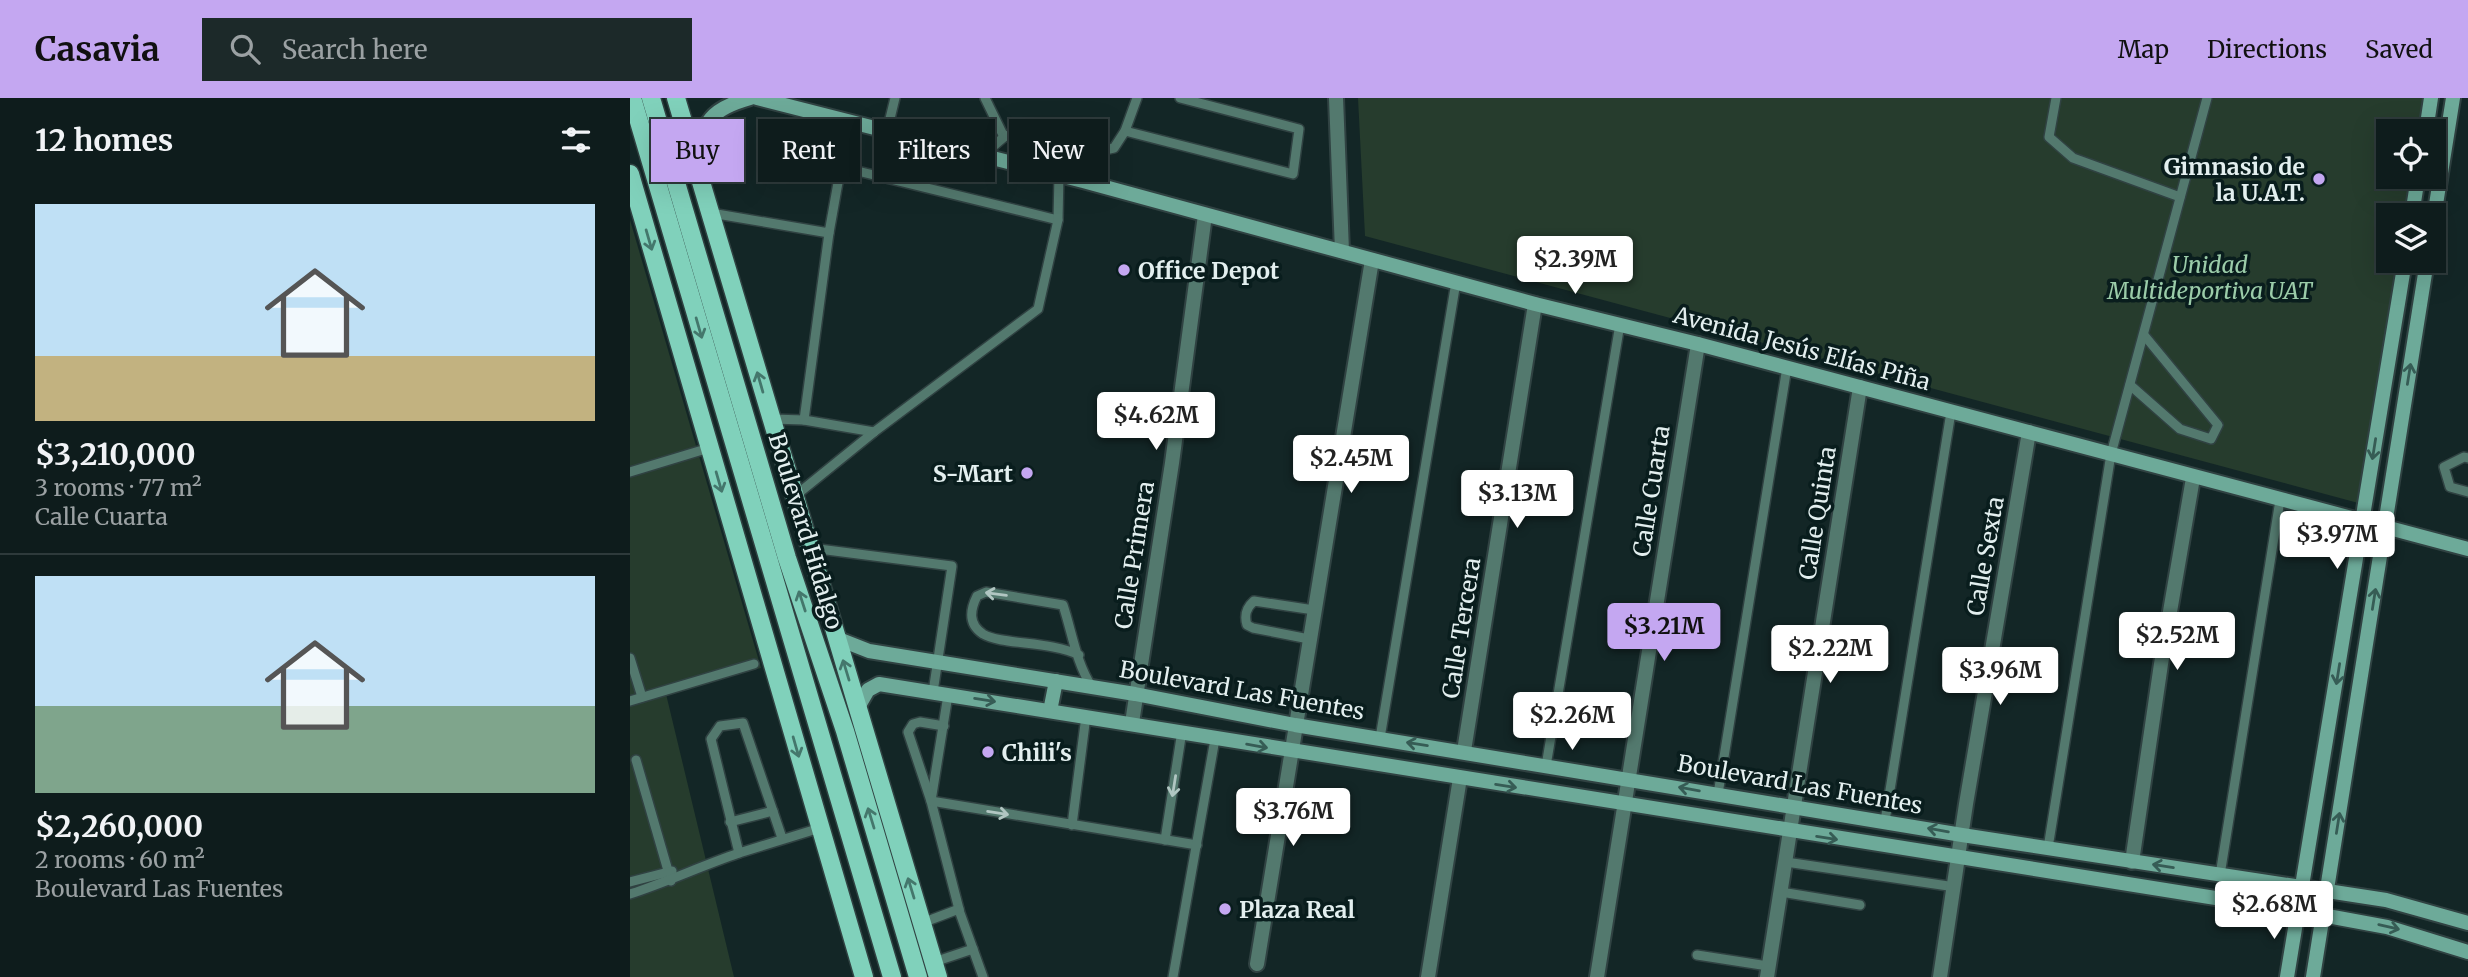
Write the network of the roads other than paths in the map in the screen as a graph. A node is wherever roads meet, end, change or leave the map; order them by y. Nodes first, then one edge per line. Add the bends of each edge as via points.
1 (632, 98) edge
2 (651, 98) edge
3 (676, 98) edge
4 (750, 98) edge
5 (757, 98) edge
6 (895, 98) edge
7 (985, 98) edge
8 (1137, 98) edge
9 (1180, 98) edge
10 (1336, 98) edge
11 (2056, 98) edge
12 (2207, 98) edge
13 (2431, 98) edge
14 (2453, 98) edge
15 (682, 119) edge
16 (711, 119) edge
17 (841, 119) edge
18 (890, 119) edge
19 (2428, 119) edge
20 (1125, 131) junction
21 (1009, 135) edge
22 (1004, 137) junction
23 (995, 145) edge
24 (1108, 149) edge
25 (860, 172) edge
26 (630, 174) edge
27 (702, 182) edge
28 (838, 182) edge
29 (1059, 182) edge
30 (1087, 182) edge
31 (2180, 197) junction
32 (2436, 203) edge
33 (711, 213) junction
34 (1205, 215) junction
35 (1058, 220) junction
36 (829, 233) junction
37 (1342, 251) junction
38 (1372, 260) junction
39 (2403, 273) edge
40 (2425, 273) edge
41 (1456, 282) junction
42 (1535, 304) junction
43 (1620, 324) junction
44 (2144, 335) junction
45 (1698, 344) junction
46 (1787, 368) junction
47 (2130, 385) junction
48 (1860, 387) junction
49 (1951, 412) junction
50 (771, 419) junction
51 (804, 420) junction
52 (874, 432) junction
53 (2029, 432) junction
54 (709, 448) junction
55 (2111, 454) junction
56 (2468, 458) edge
57 (630, 472) edge
58 (2193, 478) junction
59 (2468, 492) edge
60 (796, 496) junction
61 (2280, 500) junction
62 (2362, 523) junction
63 (2385, 527) junction
64 (811, 548) junction
65 (2468, 549) edge
66 (1314, 610) junction
67 (836, 638) junction
68 (1309, 639) junction
69 (1079, 654) junction
70 (630, 658) edge
71 (936, 661) junction
72 (754, 664) dead end
73 (1056, 681) junction
74 (1092, 687) junction
75 (933, 692) junction
76 (1135, 694) junction
77 (948, 695) junction
78 (642, 697) junction
79 (630, 701) edge
80 (857, 709) junction
81 (1050, 710) junction
82 (1086, 716) junction
83 (1132, 723) junction
84 (1295, 725) junction
85 (944, 726) junction
86 (1182, 731) junction
87 (1380, 738) junction
88 (1215, 739) junction
89 (1465, 751) junction
90 (1291, 752) junction
91 (636, 760) dead end
92 (1546, 766) junction
93 (1460, 778) junction
94 (1628, 778) junction
95 (1718, 794) junction
96 (931, 802) junction
97 (1793, 805) junction
98 (1624, 806) junction
99 (773, 811) junction
100 (1885, 821) junction
101 (730, 822) junction
102 (1072, 825) junction
103 (820, 828) junction
104 (1790, 832) junction
105 (1962, 835) junction
106 (782, 838) junction
107 (1165, 840) junction
108 (1198, 845) junction
109 (2048, 848) junction
110 (738, 853) junction
111 (1959, 859) junction
112 (1786, 862) junction
113 (2132, 862) junction
114 (668, 870) junction
115 (861, 871) junction
116 (684, 872) junction
117 (2220, 875) junction
118 (671, 881) junction
119 (630, 882) edge
120 (1955, 887) junction
121 (2303, 887) junction
122 (2328, 891) junction
123 (1781, 892) junction
124 (630, 894) edge
125 (1860, 905) dead end
126 (959, 909) junction
127 (2297, 911) junction
128 (2322, 915) junction
129 (922, 923) junction
130 (2468, 923) edge
131 (973, 949) junction
132 (2468, 952) edge
133 (1697, 955) dead end
134 (1257, 964) dead end
135 (936, 970) edge
136 (1768, 971) edge
137 (864, 977) edge
138 (892, 977) edge
139 (907, 977) edge
140 (918, 977) edge
141 (983, 977) edge
142 (1173, 977) edge
143 (1428, 977) edge
144 (1597, 977) edge
145 (1940, 977) edge
146 (2287, 977) edge
147 (2312, 977) edge

1 -> 115 main road, Boulevard Hidalgo
140 -> 2 main road, Boulevard Hidalgo via 787,558
3 - 15 main road, Boulevard Hidalgo
4 - 16 street via 714,113
5 - 17 street, Avenida Jesús Elías Piña
6 - 18 lane
7 - 22 lane
8 - 20 lane
9 - 20 lane via 1299,129 1293,174
10 - 37 street
11 - 31 lane via 2049,138 2073,158
12 - 31 lane
13 - 19 street
14 - 32 street
20 - 24 lane via 1114,148
21 - 22 lane
22 - 23 lane
25 - 35 lane
26 -> 54 main road
27 - 33 main road, Boulevard Hidalgo
28 - 36 lane
29 - 35 lane
30 - 34 street, Avenida Jesús Elías Piña
31 - 44 lane
33 - 36 lane
50 -> 33 main road, Boulevard Hidalgo
34 - 37 street, Avenida Jesús Elías Piña
34 - 76 street, Calle Primera
35 - 52 lane via 1038,309
36 - 51 lane
37 - 38 street, Avenida Jesús Elías Piña
38 - 41 street, Avenida Jesús Elías Piña
38 - 66 street
39 -> 62 street
63 -> 40 street
41 - 42 street, Avenida Jesús Elías Piña
41 - 87 lane
42 - 43 street, Avenida Jesús Elías Piña
42 - 89 street, Calle Tercera
43 - 45 street, Avenida Jesús Elías Piña
43 - 92 lane
44 - 47 lane
44 - 47 lane via 2218,425 2211,439 2180,429
45 - 46 street, Avenida Jesús Elías Piña
45 - 94 street, Calle Cuarta
46 - 48 street, Avenida Jesús Elías Piña
46 - 95 lane
47 - 55 lane
48 - 49 street, Avenida Jesús Elías Piña
48 - 97 street, Calle Quinta
49 - 53 street, Avenida Jesús Elías Piña
49 - 100 lane
50 - 51 lane
50 - 60 main road, Boulevard Hidalgo
51 - 52 lane
52 - 60 lane
53 - 55 street, Avenida Jesús Elías Piña
53 - 105 street, Calle Sexta
54 - 57 lane
54 -> 103 main road
55 - 58 street, Avenida Jesús Elías Piña
55 - 109 lane
56 - 59 lane via 2444,467 2450,487
58 - 61 street, Avenida Jesús Elías Piña
58 - 113 street
60 - 64 main road, Boulevard Hidalgo
61 - 62 street, Avenida Jesús Elías Piña
61 - 117 lane
62 - 63 street, Avenida Jesús Elías Piña
62 -> 121 street
63 - 65 street, Avenida Jesús Elías Piña
122 -> 63 street
64 - 67 main road, Boulevard Hidalgo
64 - 71 lane via 952,566
66 - 68 street
66 - 68 lane via 1254,601 1245,618 1253,628
67 - 71 street, Boulevard Las Fuentes via 869,650
80 -> 67 main road, Boulevard Hidalgo
68 - 84 street
69 -> 69 lane via 1063,605 986,592 977,596 970,610 974,625 984,635 1063,647
69 - 74 lane via 1083,674
70 - 78 lane
71 - 73 street, Boulevard Las Fuentes
71 - 75 lane
72 - 78 lane
73 - 74 street, Boulevard Las Fuentes
73 - 81 street
74 - 76 street, Boulevard Las Fuentes
75 - 77 street, Boulevard Las Fuentes
75 - 80 street, Boulevard Las Fuentes via 878,684 868,690
76 - 83 street, Calle Primera
76 - 84 street, Boulevard Las Fuentes
77 -> 81 street, Boulevard Las Fuentes
77 - 85 lane
78 - 79 lane
129 -> 80 main road, Boulevard Hidalgo
81 - 82 street, Boulevard Las Fuentes
82 - 83 street, Boulevard Las Fuentes
82 - 102 lane
83 - 86 street, Boulevard Las Fuentes
84 - 87 street, Boulevard Las Fuentes
84 - 90 street
85 - 96 lane
85 - 96 lane via 920,722 908,732
86 - 88 street, Boulevard Las Fuentes
86 -> 107 lane
89 -> 87 street, Boulevard Las Fuentes
88 -> 90 street, Boulevard Las Fuentes
88 - 108 lane
89 - 92 street, Boulevard Las Fuentes
90 - 93 street, Boulevard Las Fuentes
90 - 134 street
91 - 114 lane
92 - 94 street, Boulevard Las Fuentes
93 -> 98 street, Boulevard Las Fuentes
93 - 143 street
95 -> 94 street, Boulevard Las Fuentes
94 - 98 street, Calle Cuarta
95 - 97 street, Boulevard Las Fuentes
96 -> 102 lane
96 - 126 lane
97 - 100 street, Boulevard Las Fuentes
97 - 104 street, Calle Quinta
98 - 104 street, Boulevard Las Fuentes
98 - 144 street, Calle Cuarta
99 - 101 lane
99 - 101 lane via 743,723 720,726 710,739
99 - 106 lane
105 -> 100 street, Boulevard Las Fuentes
101 - 110 lane
102 - 107 lane
103 - 106 lane
103 - 137 main road
104 -> 111 street, Boulevard Las Fuentes
104 - 112 street, Calle Quinta
105 - 109 street, Boulevard Las Fuentes
105 - 111 street, Calle Sexta
106 - 110 lane
107 - 108 lane
108 - 142 lane
109 - 113 street, Boulevard Las Fuentes
110 - 116 lane
111 - 120 street, Calle Sexta
111 - 127 street, Boulevard Las Fuentes
112 - 120 lane
112 - 123 street, Calle Quinta
117 -> 113 street, Boulevard Las Fuentes
114 - 116 lane
114 - 118 lane
114 - 119 lane
115 - 138 main road, Boulevard Hidalgo
115 - 139 main road, Boulevard Hidalgo via 886,908
116 - 118 lane
117 - 121 street, Boulevard Las Fuentes
118 - 124 lane
120 - 145 street, Calle Sexta
121 - 122 street, Boulevard Las Fuentes
121 - 127 street
122 - 128 street
122 - 130 street, Boulevard Las Fuentes via 2386,900
123 - 125 lane
123 - 136 street, Calle Quinta
126 - 129 lane
126 - 131 lane
127 - 128 street, Boulevard Las Fuentes
127 - 146 street
128 -> 132 street, Boulevard Las Fuentes via 2387,926
128 - 147 street
129 - 135 main road, Boulevard Hidalgo
131 - 135 lane
131 - 141 lane
133 - 136 lane

